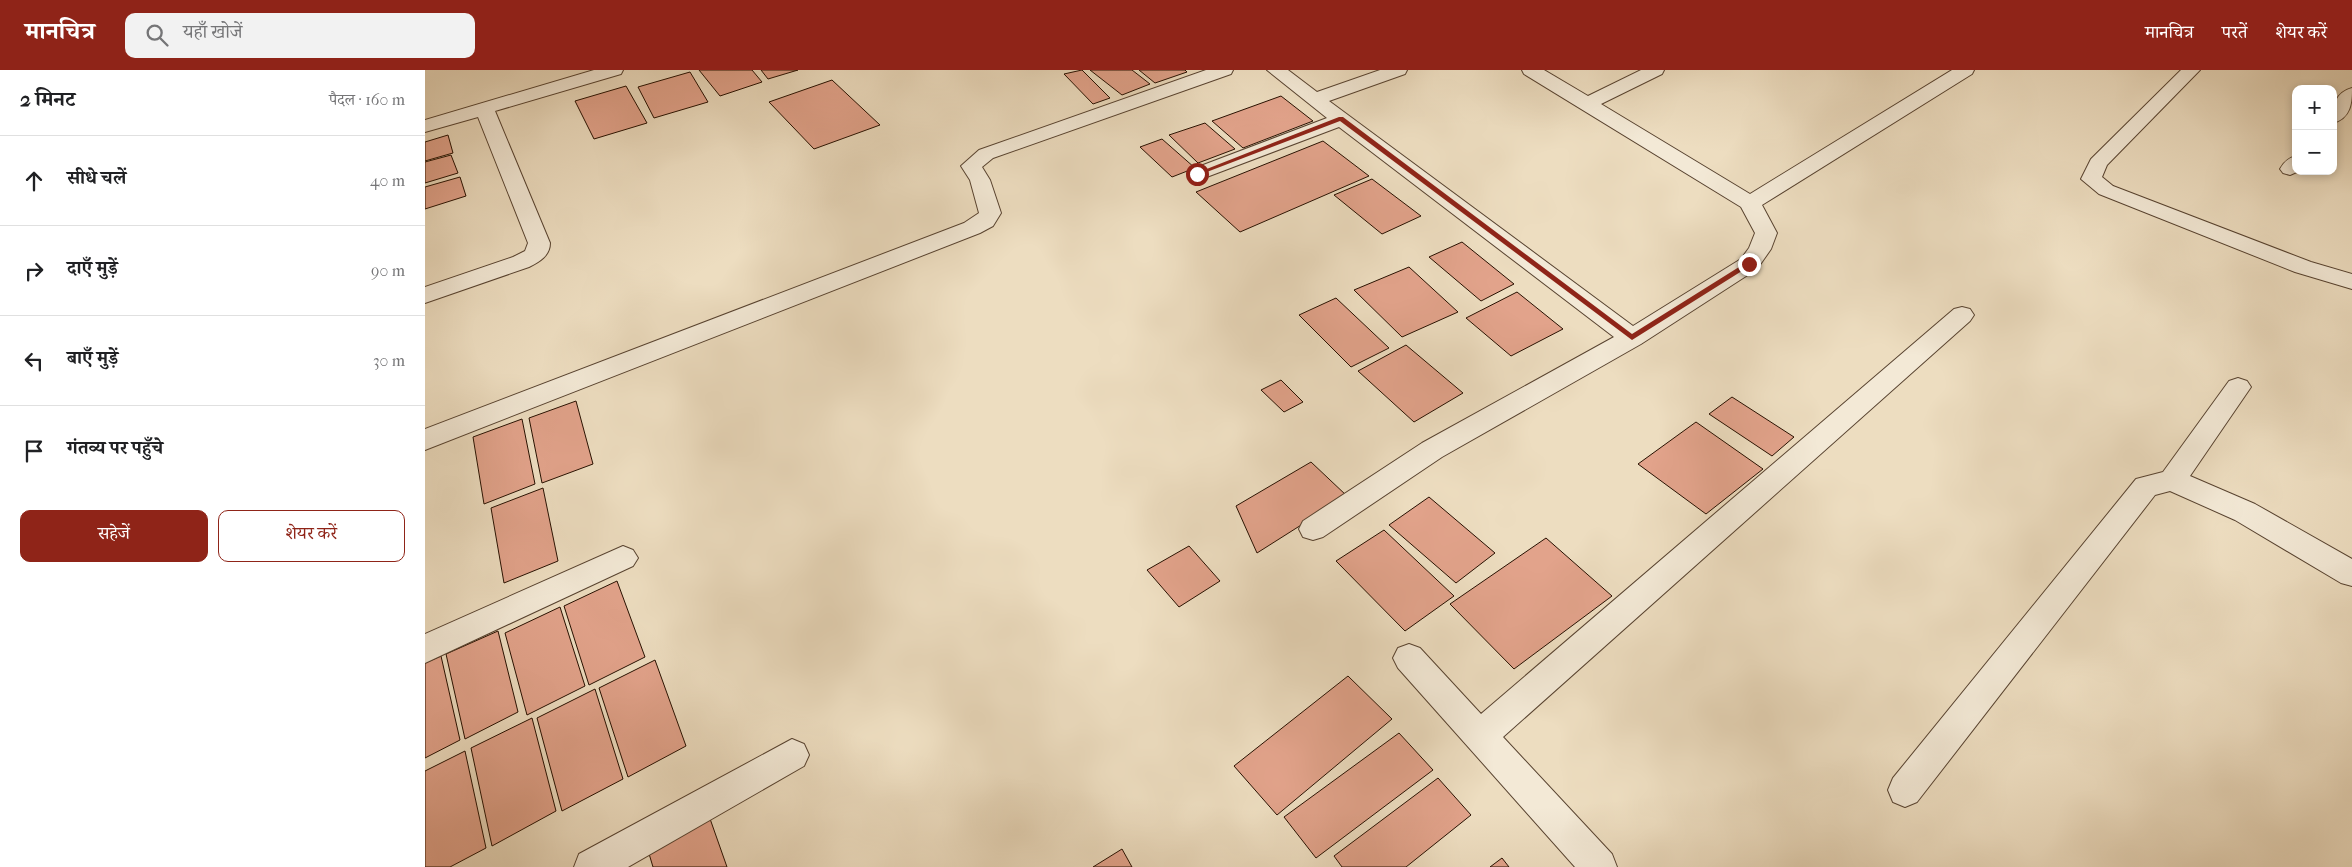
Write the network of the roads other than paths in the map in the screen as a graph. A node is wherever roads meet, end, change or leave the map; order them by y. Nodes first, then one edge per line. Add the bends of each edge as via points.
1 (614, 70) edge
2 (1224, 70) edge
3 (1276, 70) edge
4 (1398, 70) edge
5 (1531, 70) edge
6 (1655, 70) edge
7 (1965, 70) edge
8 (2191, 70) edge
9 (2352, 94) edge
10 (1315, 99) junction
11 (1587, 104) junction
12 (484, 108) junction
13 (2337, 112) edge
14 (1341, 119) junction
15 (425, 126) edge
16 (1197, 174) dead end
17 (1750, 203) junction
18 (2352, 282) edge
19 (425, 295) edge
20 (1962, 315) dead end
21 (1632, 338) junction
22 (2238, 387) dead end
23 (425, 440) edge
24 (2172, 480) junction
25 (1313, 529) dead end
26 (623, 558) dead end
27 (2352, 574) edge
28 (425, 649) edge
29 (1409, 658) dead end
30 (1480, 736) junction
31 (792, 755) dead end
32 (1905, 790) dead end
33 (592, 867) edge
34 (1599, 867) edge

1 - 12 street
2 - 23 street via 986,154 971,166 980,180 990,213 985,221 972,228
3 - 10 street
4 - 10 street
5 - 11 street
6 - 11 street
7 - 17 street
8 - 18 street via 2098,163 2091,179 2106,190 2303,267
9 - 13 street
10 - 14 street
11 - 17 street
12 - 15 street
12 - 19 street via 539,249 521,262
14 - 16 street
14 - 21 street
17 - 21 street via 1766,233 1749,264
20 - 30 street
21 - 25 street via 1432,450
22 - 24 street
24 - 27 street via 2245,512
24 - 32 street via 2146,486
26 - 28 street
29 - 30 street
30 - 34 street
31 - 33 street

